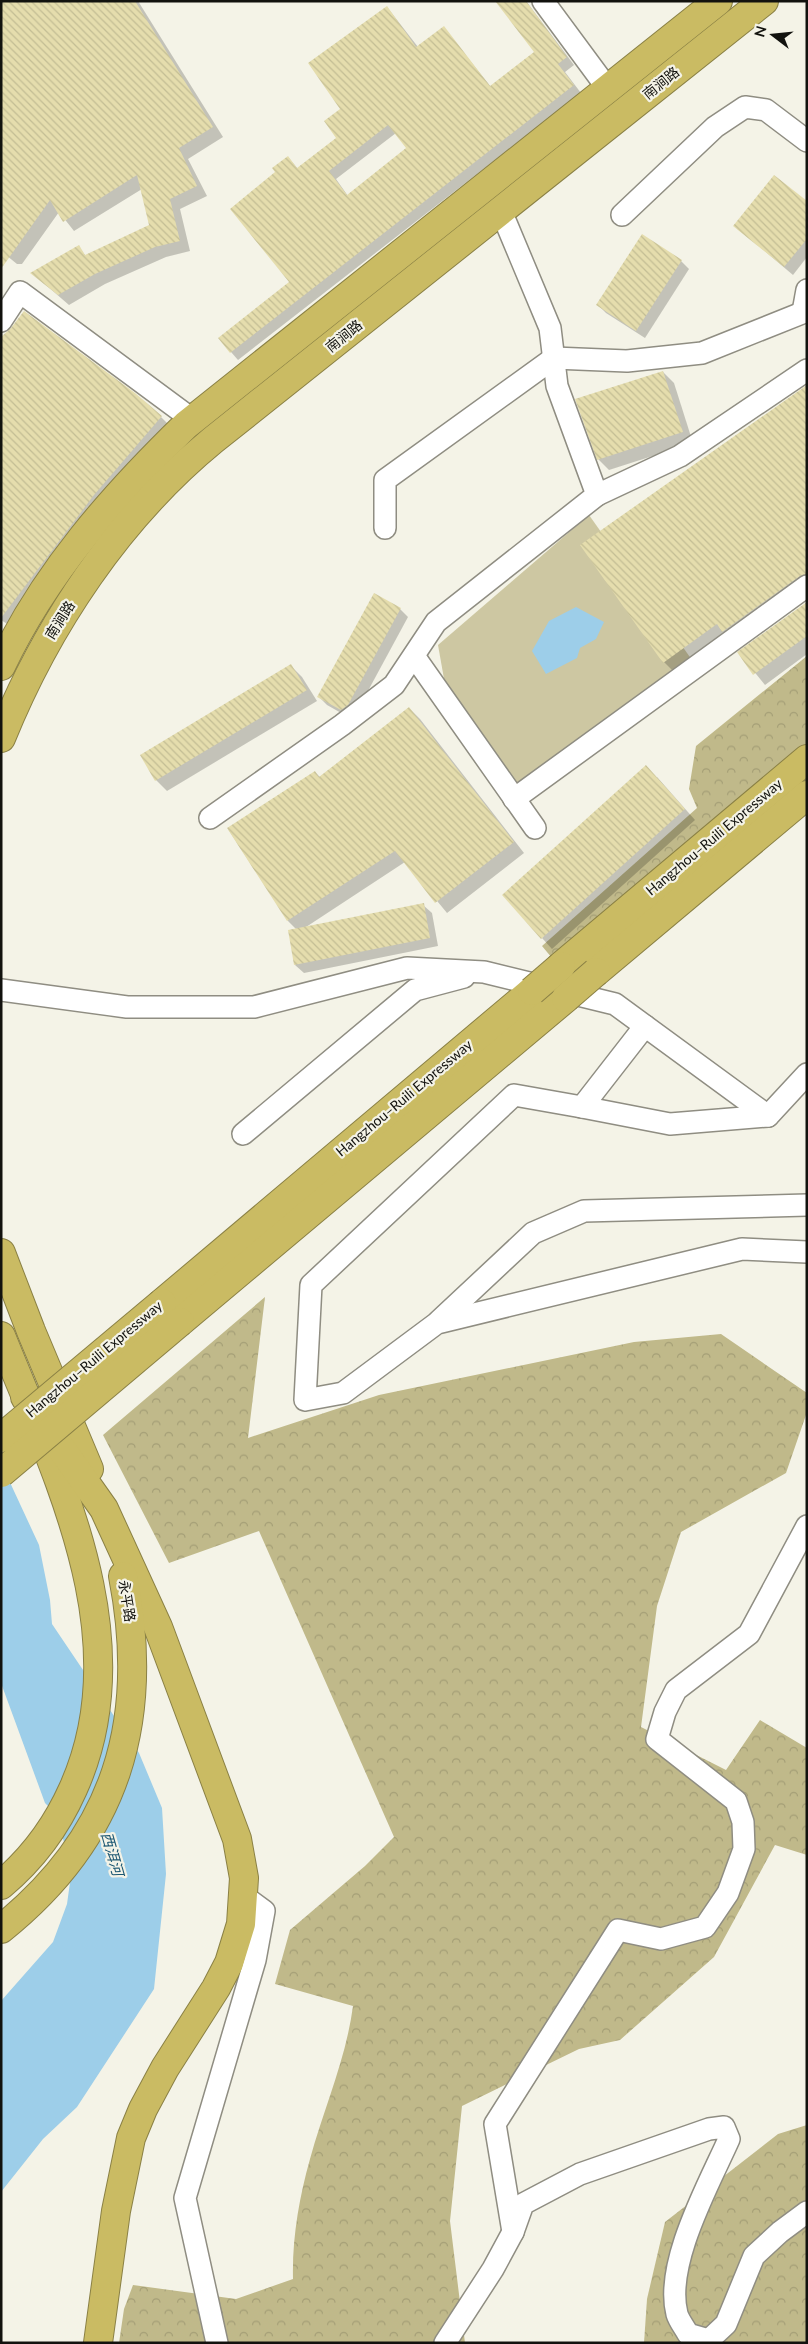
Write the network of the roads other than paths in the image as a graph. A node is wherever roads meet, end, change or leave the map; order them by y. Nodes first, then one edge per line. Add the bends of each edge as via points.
1 (543, 1) edge
2 (718, 1) edge
3 (764, 1) edge
4 (608, 89) junction
5 (807, 141) edge
6 (501, 211) junction
7 (622, 215) dead end
8 (807, 290) edge
9 (805, 311) edge
10 (1, 321) edge
11 (554, 358) junction
12 (807, 370) edge
13 (193, 420) junction
14 (597, 495) junction
15 (385, 528) dead end
16 (807, 586) edge
17 (414, 656) junction
18 (1, 666) edge
19 (1, 738) edge
20 (807, 759) edge
21 (807, 794) edge
22 (514, 799) junction
23 (210, 818) dead end
24 (534, 828) dead end
25 (484, 972) junction
26 (1, 990) edge
27 (646, 1026) junction
28 (807, 1074) edge
29 (582, 1107) junction
30 (768, 1116) junction
31 (243, 1134) dead end
32 (807, 1205) edge
33 (807, 1252) edge
34 (1, 1253) edge
35 (437, 1323) junction
36 (1, 1336) edge
37 (25, 1397) junction
38 (1, 1438) edge
39 (1, 1473) edge
40 (104, 1509) junction
41 (807, 1526) edge
42 (1, 1885) edge
43 (245, 1897) junction
44 (1, 1929) edge
45 (807, 2212) edge
46 (513, 2232) junction
47 (98, 2343) edge
48 (217, 2343) edge
49 (445, 2343) edge

1 - 4 street
2 - 4 highway, 南涧路
3 - 6 highway, 南涧路
4 - 13 highway, 南涧路
5 - 7 street via 766,110 745,107 715,127
6 - 11 street via 550,328
6 - 19 highway, 南涧路 via 205,446 144,508 69,605 29,675
8 - 9 street
9 - 11 street via 702,354 627,361
10 - 13 street via 20,292
11 - 14 street via 557,386
11 - 15 street via 385,480
12 - 14 street via 680,456
13 - 18 highway, 南涧路 via 122,489 89,528 44,590
14 - 17 street via 436,622
16 - 22 street
17 - 22 street
17 - 23 street via 394,685 342,726
20 - 38 highway, Hangzhou–Ruili Expressway, bridge
21 - 39 highway, Hangzhou–Ruili Expressway, bridge
22 - 24 street
25 - 26 street via 407,968 254,1007 127,1007
25 - 27 street via 615,1004
25 - 31 street via 415,990
27 - 29 street
27 - 30 street
28 - 30 street
29 - 30 street via 670,1124
29 - 35 street via 514,1095 311,1285 305,1400 343,1393
32 - 35 street via 584,1211 533,1233
33 - 35 street via 742,1249
34 - 40 highway, 永平路
36 - 37 highway
37 - 40 highway
37 - 42 highway via 72,1519 86,1568 99,1659 97,1700 91,1738 66,1804 48,1834
40 - 43 highway via 158,1627 232,1827 241,1856
40 - 44 highway, 永平路 via 120,1560 130,1610 133,1658 130,1712 124,1746 113,1785 76,1854 52,1883
41 - 46 street via 749,1634 676,1690 657,1740 736,1801 743,1822 744,1849 728,1893 705,1927 660,1939 618,1930 495,2124
43 - 47 highway via 238,1939 229,1963 165,2068 131,2138 116,2211
43 - 48 street via 264,1911 255,1960 185,2198
45 - 46 street via 754,2256 726,2324 709,2340 688,2334 678,2314 675,2275 686,2238 729,2139 724,2127 709,2129 580,2174 522,2204
46 - 49 street

